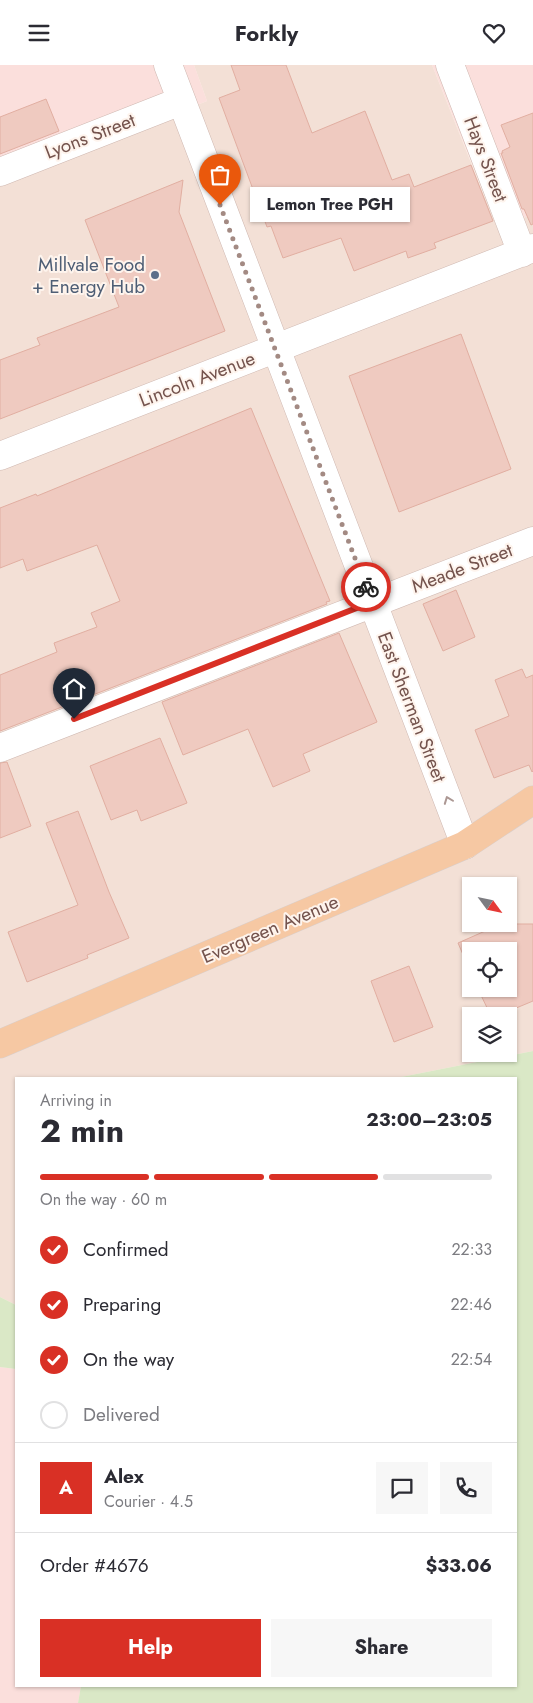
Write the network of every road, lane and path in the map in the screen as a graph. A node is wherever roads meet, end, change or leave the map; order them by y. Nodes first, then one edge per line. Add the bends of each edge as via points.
1 (168, 65) edge
2 (450, 65) edge
3 (181, 101) junction
4 (0, 172) edge
5 (527, 250) edge
6 (275, 348) junction
7 (0, 456) edge
8 (533, 541) edge
9 (372, 602) junction
10 (0, 747) edge
11 (533, 800) edge
12 (465, 845) junction
13 (0, 1044) edge

1 - 3 street, East Sherman Street
2 - 5 street, Hays Street
3 - 4 street, Lyons Street
3 - 6 street, East Sherman Street
5 - 6 street, Lincoln Avenue
6 - 7 street, Lincoln Avenue
6 - 9 street, East Sherman Street
8 - 9 street, Meade Street
9 - 10 street, Meade Street
12 -> 9 street, East Sherman Street
11 - 12 main road, Evergreen Avenue
12 - 13 main road, Evergreen Avenue

